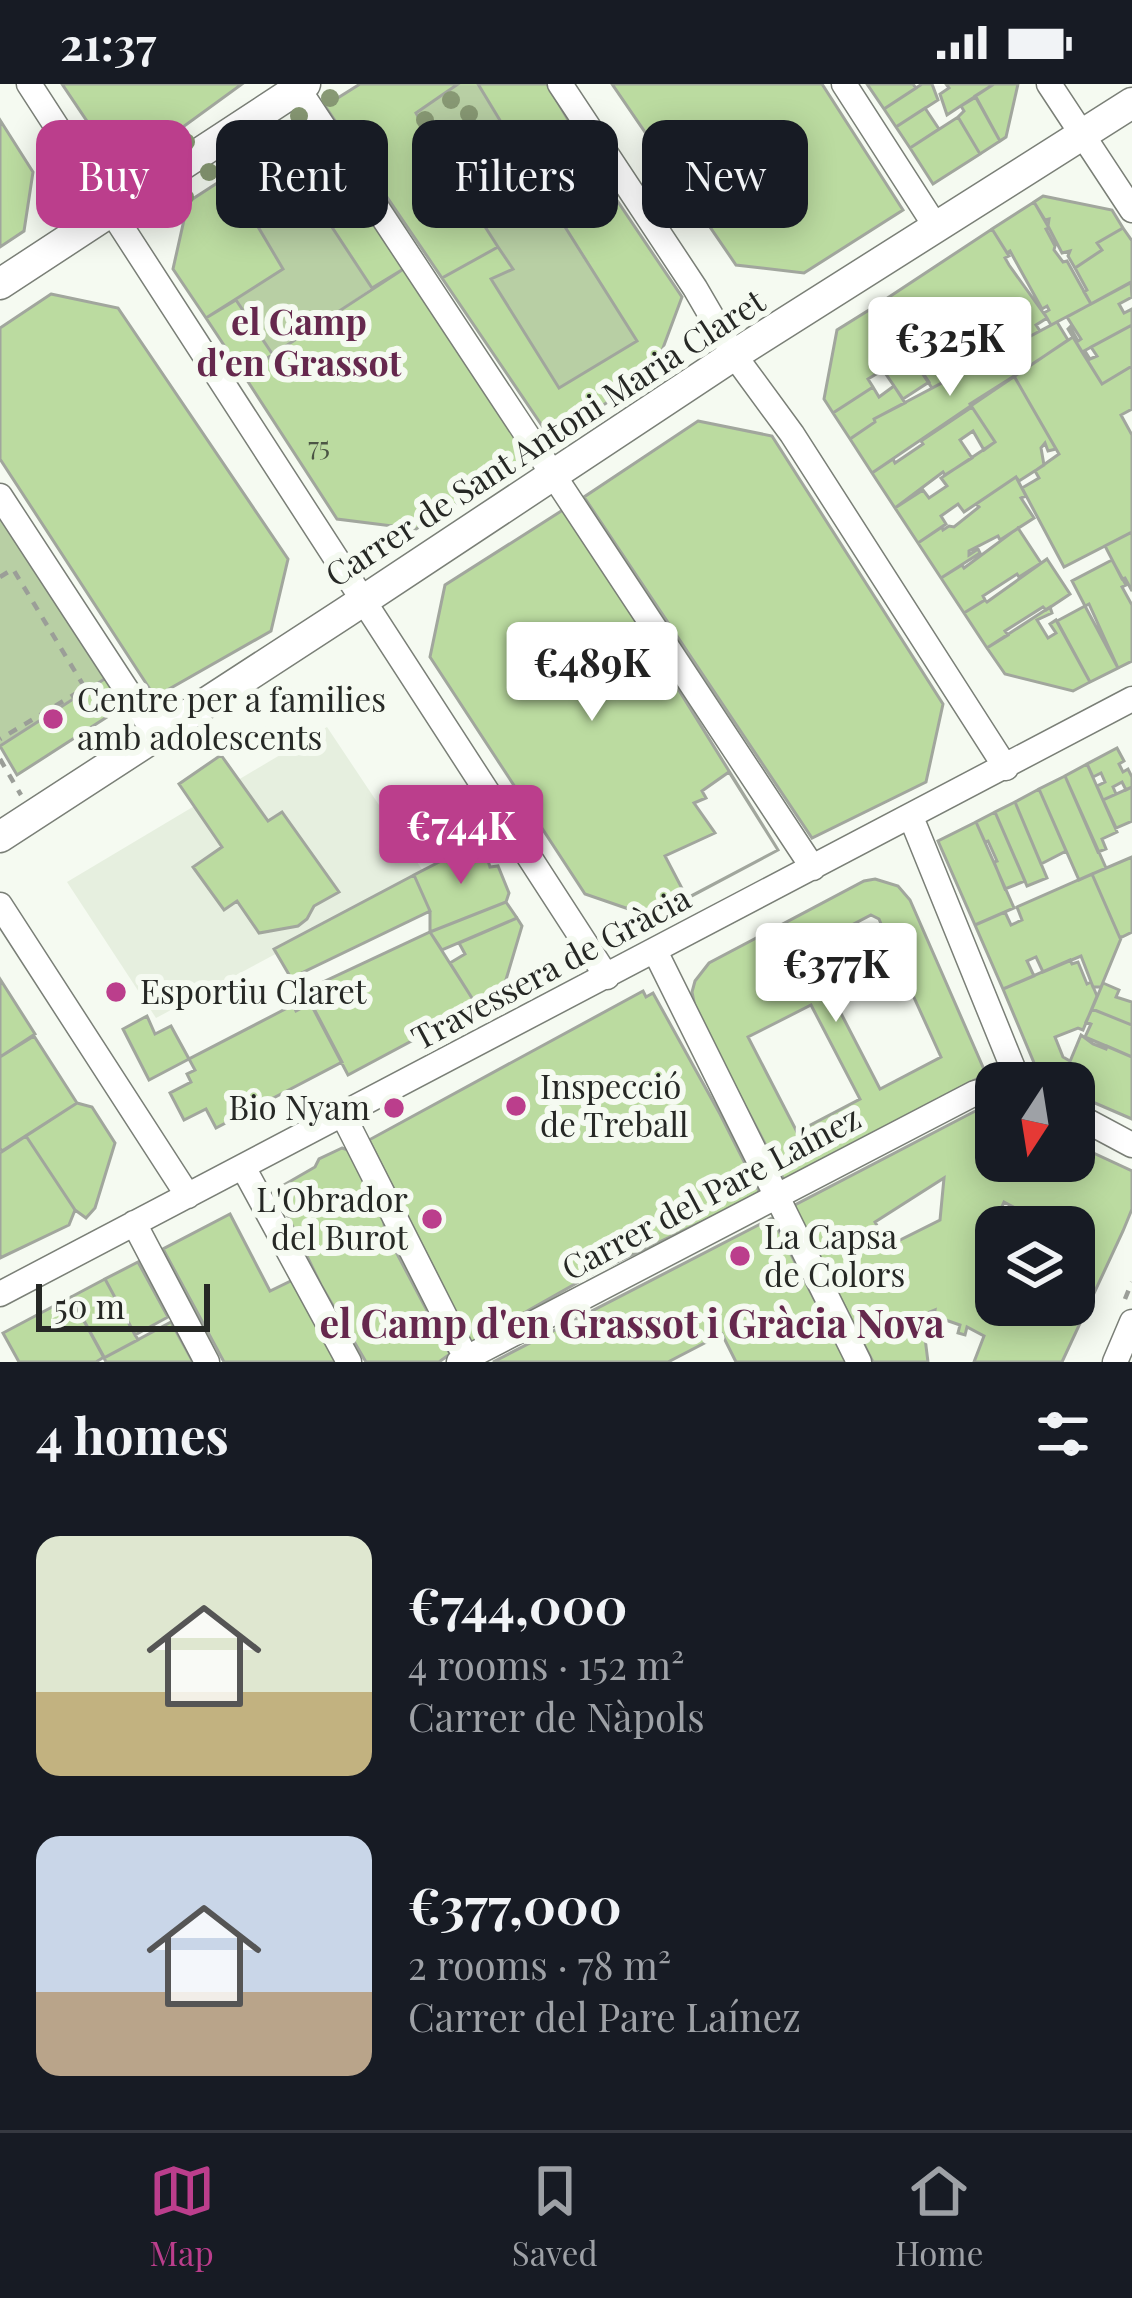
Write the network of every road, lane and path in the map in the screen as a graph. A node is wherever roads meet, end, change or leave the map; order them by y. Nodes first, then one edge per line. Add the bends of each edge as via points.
1 (29, 84) edge
2 (560, 84) edge
3 (844, 84) edge
4 (1049, 84) edge
5 (300, 85) edge
6 (1132, 103) edge
7 (52, 120) edge
8 (1082, 134) junction
9 (192, 158) edge
10 (1132, 210) edge
11 (936, 226) junction
12 (86, 228) edge
13 (121, 228) edge
14 (0, 284) edge
15 (734, 355) junction
16 (553, 473) junction
17 (0, 496) edge
18 (0, 578) edge
19 (363, 600) junction
20 (89, 674) dead end
21 (80, 681) junction
22 (1132, 700) edge
23 (156, 735) junction
24 (0, 740) edge
25 (0, 759) edge
26 (1006, 767) junction
27 (21, 795) dead end
28 (911, 817) junction
29 (0, 837) edge
30 (813, 868) junction
31 (0, 905) edge
32 (656, 951) junction
33 (607, 976) junction
34 (1002, 1062) edge
35 (975, 1093) edge
36 (343, 1115) junction
37 (1095, 1125) edge
38 (1132, 1144) edge
39 (242, 1167) junction
40 (777, 1194) junction
41 (188, 1196) junction
42 (134, 1223) junction
43 (0, 1294) edge
44 (1132, 1322) edge
45 (464, 1361) edge
46 (207, 1362) edge
47 (349, 1362) edge
48 (859, 1362) edge
49 (1115, 1362) edge

1 - 7 street
2 - 15 street
3 - 11 street
4 - 8 street
5 - 9 main road
5 - 16 street
6 - 8 main road, Carrer de Sant Antoni Maria Claret
8 - 10 street
8 - 11 main road, Carrer de Sant Antoni Maria Claret
11 - 15 main road, Carrer de Sant Antoni Maria Claret
12 - 14 main road
13 - 19 street
15 - 16 main road, Carrer de Sant Antoni Maria Claret
15 - 26 street
16 - 19 main road, Carrer de Sant Antoni Maria Claret
16 - 30 street
17 - 23 street
18 - 21 path via 13,569
19 - 23 main road, Carrer de Sant Antoni Maria Claret
19 - 33 street
20 - 21 path
21 - 24 path via 85,688
22 - 26 street, Travessera de Gràcia
23 - 29 main road, Carrer de Sant Antoni Maria Claret
25 - 27 path
26 - 28 street, Travessera de Gràcia
28 - 30 street, Travessera de Gràcia
28 - 34 street
30 - 32 street, Travessera de Gràcia
31 - 41 street
32 - 33 street, Travessera de Gràcia
32 - 40 street
33 - 36 street, Travessera de Gràcia
35 - 40 street, Carrer del Pare Laínez
36 - 39 street, Travessera de Gràcia
36 - 45 street
37 - 38 street
39 - 41 street, Travessera de Gràcia
39 - 47 street
40 - 45 street, Carrer del Pare Laínez
40 - 48 street
41 - 42 street, Travessera de Gràcia
42 - 43 street, Travessera de Gràcia
42 - 46 street
44 - 49 street

